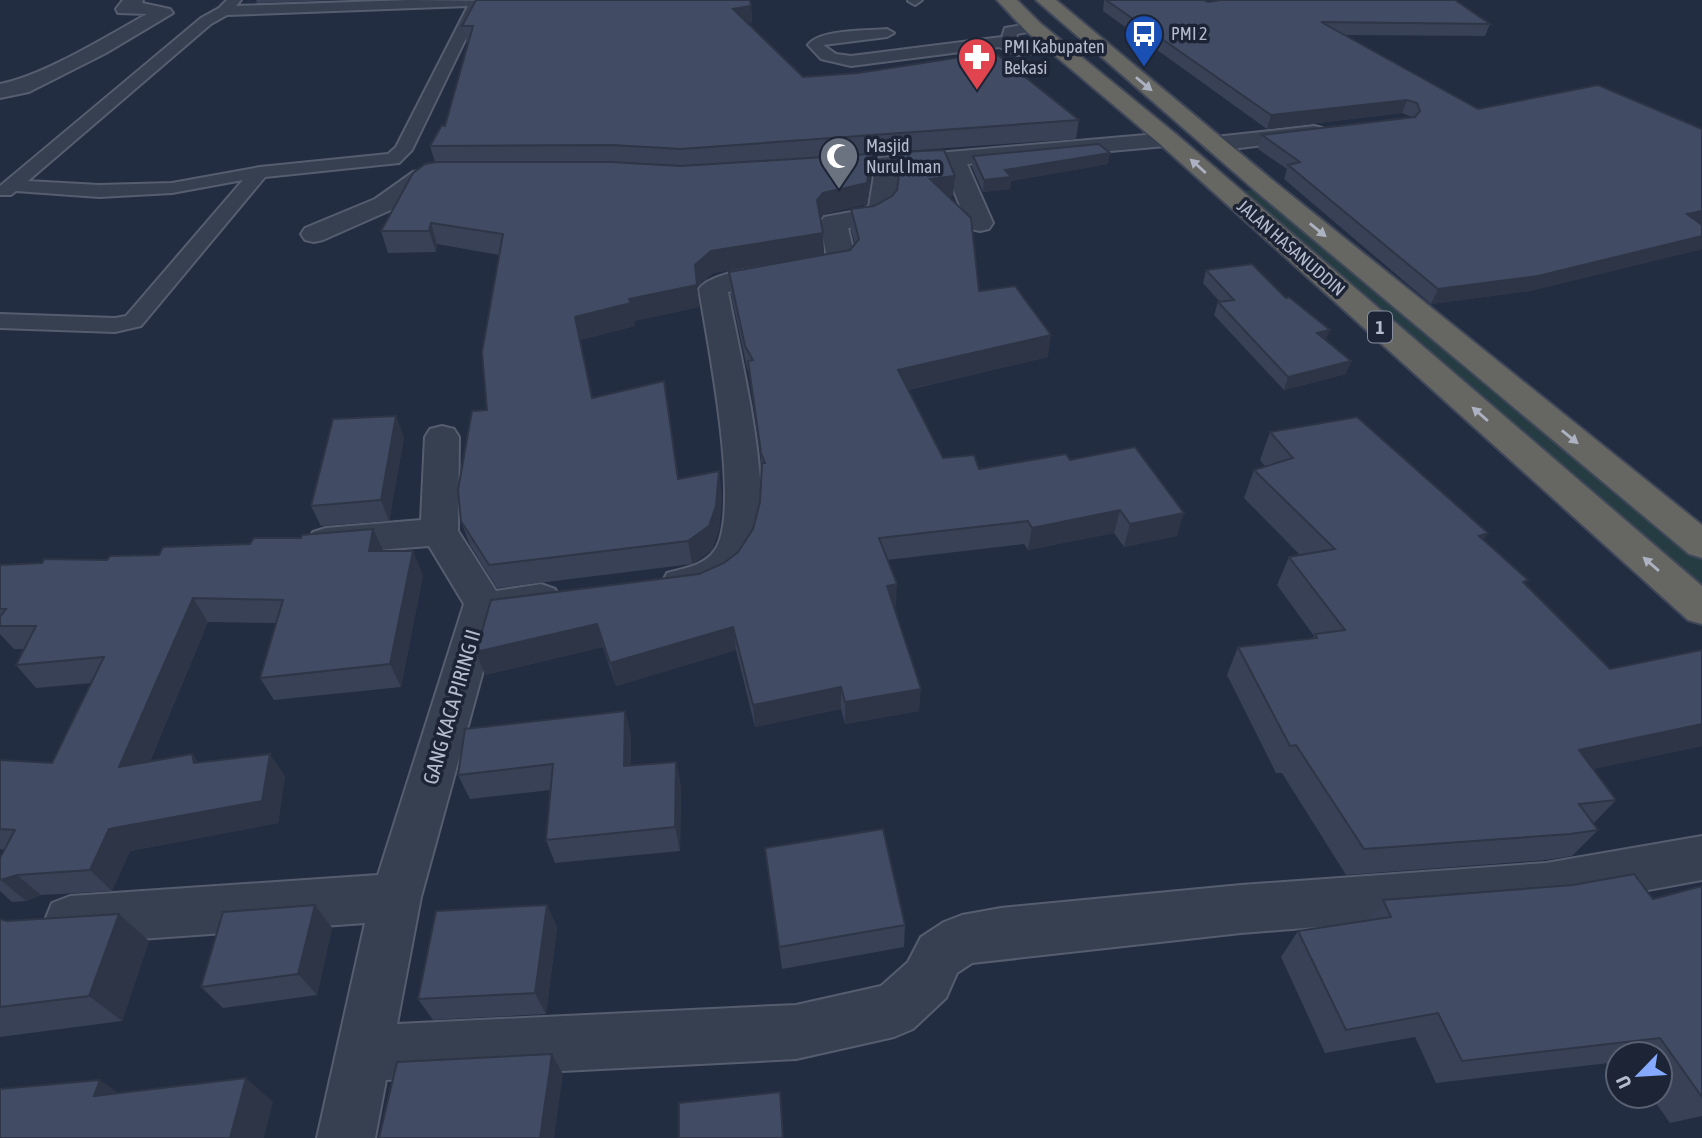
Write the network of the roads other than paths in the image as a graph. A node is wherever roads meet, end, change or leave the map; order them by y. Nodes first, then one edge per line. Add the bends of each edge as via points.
1 (134, 0) edge
2 (496, 0) edge
3 (1006, 0) edge
4 (1045, 0) edge
5 (428, 2) edge
6 (477, 2) junction
7 (338, 4) edge
8 (229, 6) edge
9 (1033, 27) junction
10 (887, 33) dead end
11 (1000, 41) junction
12 (1056, 47) junction
13 (0, 91) edge
14 (1335, 130) edge
15 (1169, 141) junction
16 (1215, 144) junction
17 (953, 159) junction
18 (260, 172) junction
19 (477, 174) edge
20 (1267, 188) junction
21 (7, 190) edge
22 (1228, 193) junction
23 (981, 223) dead end
24 (314, 234) dead end
25 (0, 321) edge
26 (442, 437) dead end
27 (439, 532) junction
28 (295, 544) edge
29 (1702, 545) edge
30 (648, 587) edge
31 (580, 595) edge
32 (486, 607) junction
33 (1702, 608) edge
34 (1702, 858) edge
35 (396, 897) junction
36 (41, 922) edge
37 (365, 1053) junction
38 (346, 1138) edge

1 - 13 street via 125,9 163,13 22,87
2 - 6 lane
3 - 9 highway, JALAN HASANUDDIN / 1
4 -> 16 highway, JALAN HASANUDDIN / 1
5 - 6 lane
5 - 7 lane
6 - 18 lane via 403,150 393,159
7 - 8 lane
8 - 21 lane
9 - 11 lane via 1010,31 1009,40
9 - 12 highway, JALAN HASANUDDIN / 1
10 - 11 lane via 825,39 816,45 832,59 851,61
11 - 12 lane via 1017,51
12 - 15 highway, JALAN HASANUDDIN / 1
14 - 16 street
15 - 17 street
22 -> 15 highway, JALAN HASANUDDIN / 1
16 - 20 highway, JALAN HASANUDDIN / 1
17 - 23 street
17 - 30 street via 874,164 881,210 833,223 842,261 838,264 724,282 713,289 739,445 743,518 734,552 712,574 702,580
18 - 21 lane via 172,188
18 - 25 lane via 133,321 115,326
19 - 24 street via 422,177 384,204
20 - 22 highway
20 -> 29 highway, JALAN HASANUDDIN / 1
33 -> 22 highway, JALAN HASANUDDIN / 1
26 - 27 street
27 - 28 street
27 - 32 street
31 - 32 street, GANG KACA PIRING II
32 - 35 street, GANG KACA PIRING II via 480,611
34 - 37 street via 1546,886 1241,909 962,940 939,956 927,980 894,1010 796,1032
35 - 36 street
35 - 37 street, GANG KACA PIRING II
37 - 38 street, GANG KACA PIRING II

